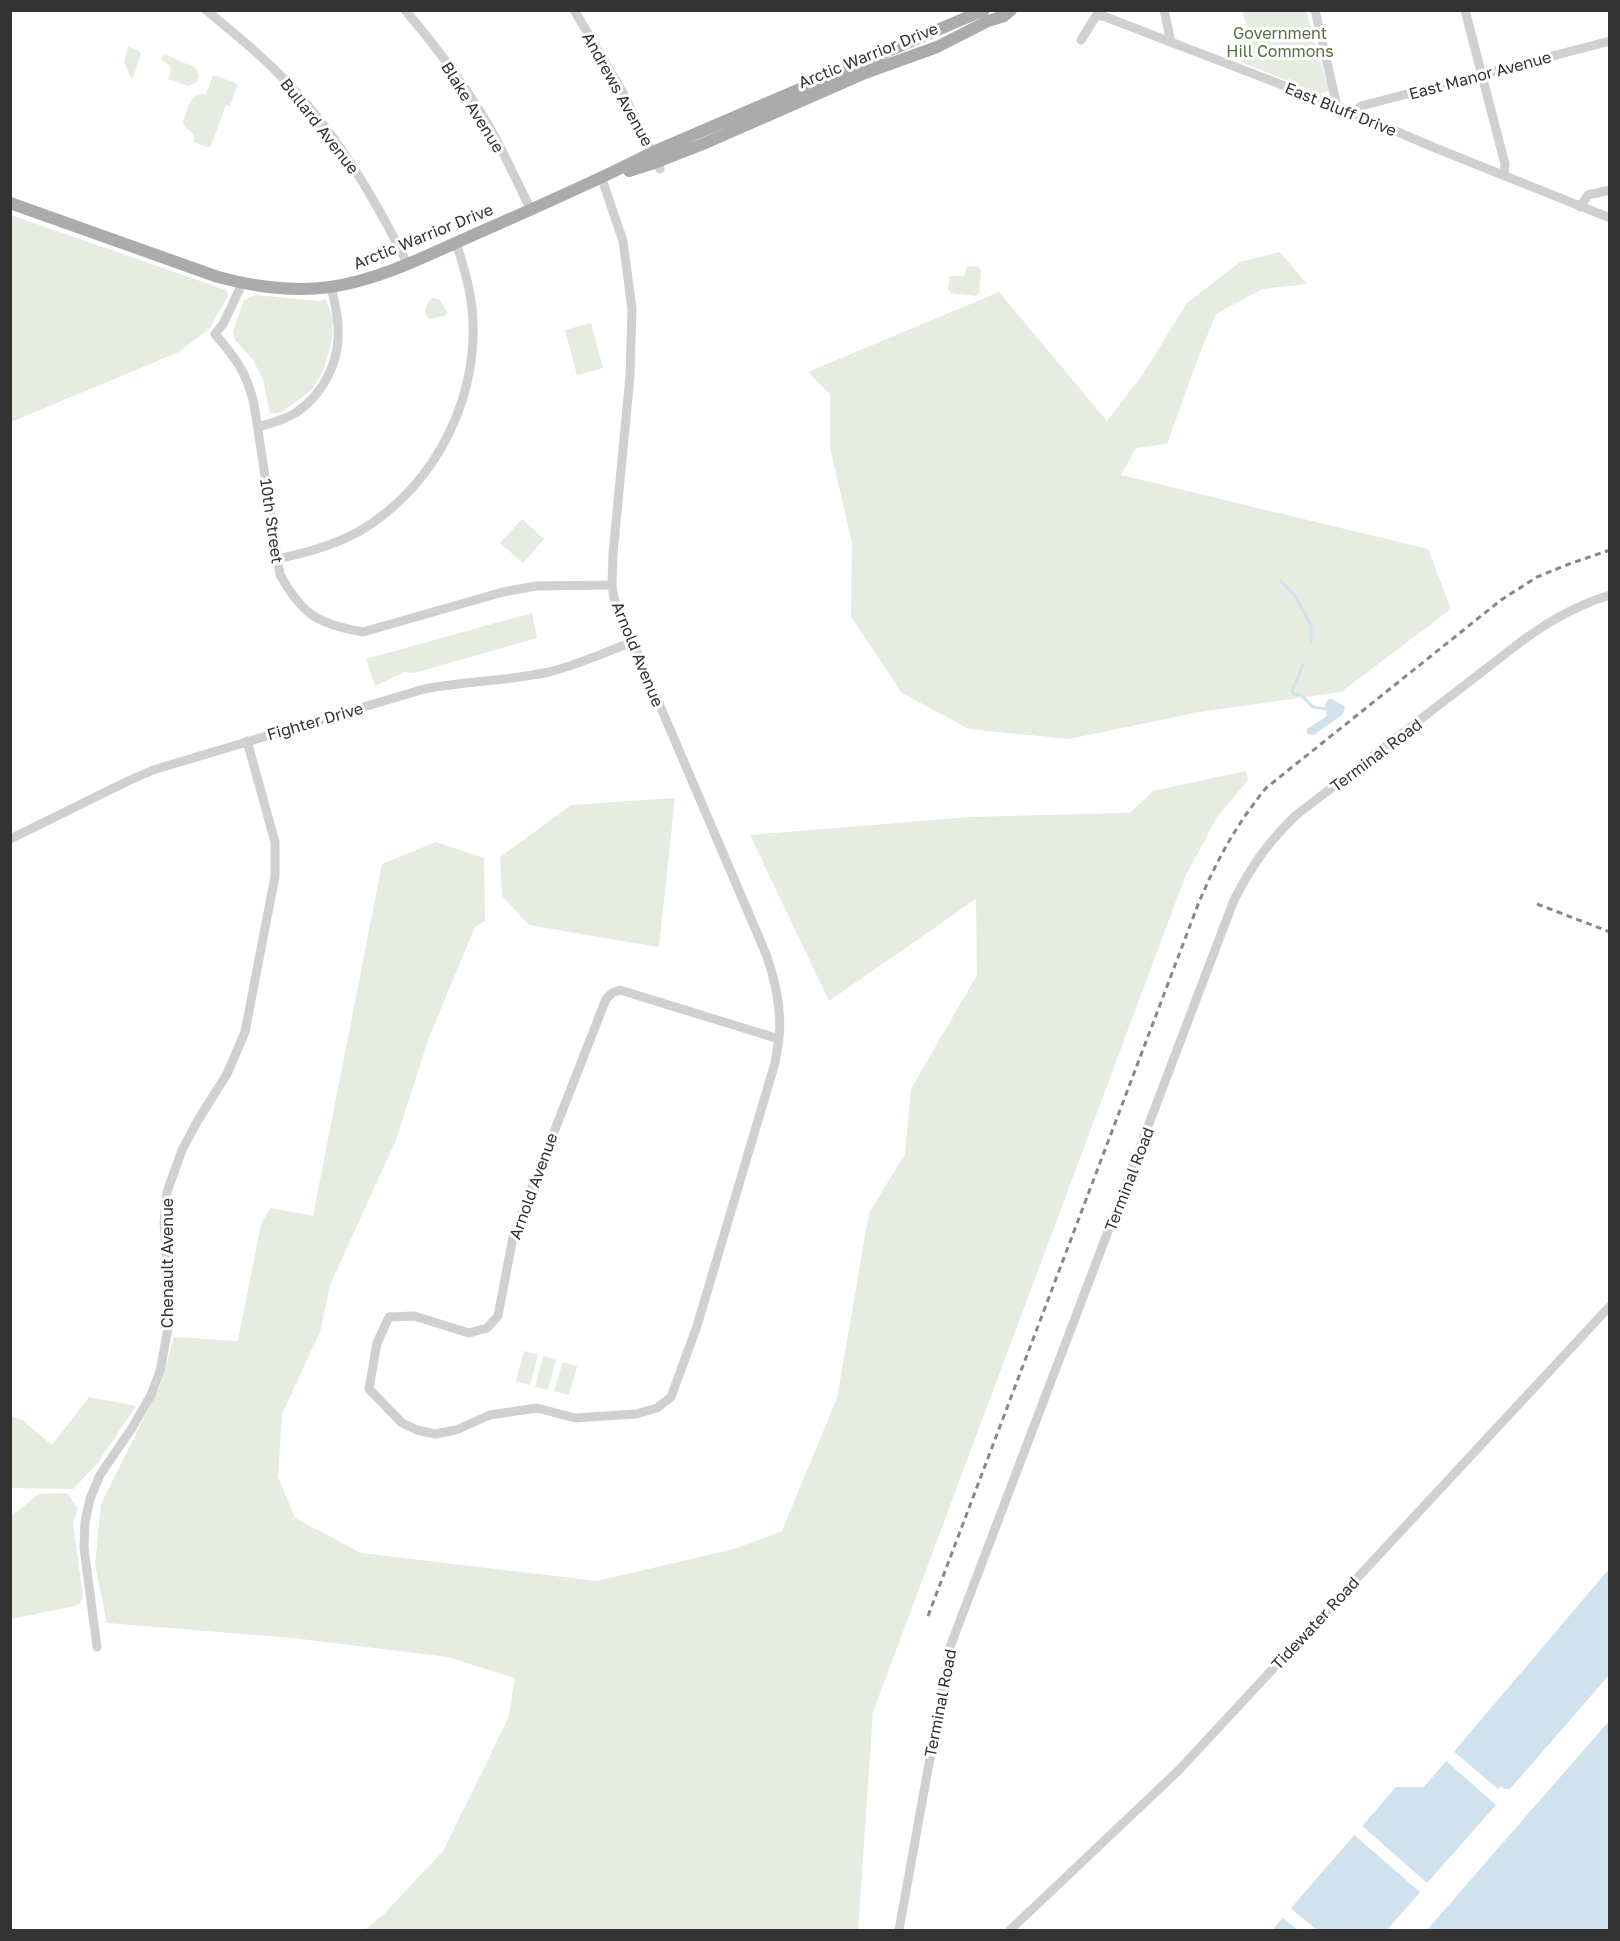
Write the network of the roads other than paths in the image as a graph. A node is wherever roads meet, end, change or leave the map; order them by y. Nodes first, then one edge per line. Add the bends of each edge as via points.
1 (206, 10) edge
2 (405, 10) edge
3 (574, 10) edge
4 (984, 10) edge
5 (1011, 10) edge
6 (1164, 10) edge
7 (1315, 10) edge
8 (1465, 10) edge
9 (1081, 40) dead end
10 (1610, 41) edge
11 (1171, 42) junction
12 (1482, 74) junction
13 (1337, 106) junction
14 (1354, 113) junction
15 (656, 161) junction
16 (1504, 176) junction
17 (602, 179) junction
18 (1610, 190) edge
19 (10, 203) edge
20 (1580, 207) junction
21 (531, 210) junction
22 (1610, 218) edge
23 (456, 243) junction
24 (407, 263) junction
25 (242, 284) junction
26 (331, 287) junction
27 (258, 427) junction
28 (277, 559) junction
29 (612, 585) junction
30 (1610, 595) edge
31 (632, 642) junction
32 (248, 741) junction
33 (10, 839) edge
34 (779, 1039) junction
35 (1610, 1306) edge
36 (97, 1647) dead end
37 (899, 1930) edge
38 (1010, 1930) edge

1 - 24 street, Bullard Avenue via 276,71 325,128 368,188
2 - 21 street, Blake Avenue via 469,95 496,138
3 - 15 street, Andrews Avenue via 608,65
4 - 15 main road, Arctic Warrior Drive
5 - 15 main road, Arctic Warrior Drive via 937,47
6 - 11 street
7 - 13 street
8 - 12 street
9 - 11 street, East Bluff Drive via 1096,16 1103,16
10 - 12 street, East Manor Avenue
11 - 13 street, East Bluff Drive
12 - 14 street, East Manor Avenue via 1361,106
12 - 16 street
13 - 14 street, East Bluff Drive
14 - 16 street, East Bluff Drive
15 - 17 main road, Arctic Warrior Drive
16 - 20 street, East Bluff Drive
17 - 21 main road, Arctic Warrior Drive
17 - 29 street, Arnold Avenue via 623,241 632,309
18 - 20 street via 1588,195
19 - 25 main road, Arctic Warrior Drive
20 - 22 street, East Bluff Drive
21 - 23 main road, Arctic Warrior Drive
23 - 24 main road, Arctic Warrior Drive
23 - 28 street via 471,300 473,337 461,406 447,439 427,470 383,515 358,532 315,551
24 - 26 main road, Arctic Warrior Drive
25 - 26 main road, Arctic Warrior Drive via 286,289
25 - 27 street, 10th Street via 215,334 243,369
26 - 27 street via 339,339 326,380 296,412
27 - 28 street, 10th Street
28 - 29 street, 10th Street via 280,575 293,599 306,611 341,628 363,632 503,592 536,586
29 - 31 street, Arnold Avenue
30 - 37 street, Terminal Road via 1570,610 1522,641 1295,816 1268,844 1234,900 950,1647
31 - 32 street, Fighter Drive via 547,672 424,689
31 - 34 street, Arnold Avenue via 766,954 779,997
32 - 33 street, Fighter Drive via 153,770
32 - 36 street, Chenault Avenue via 275,842 275,877 245,1032 227,1074 182,1150 167,1192 164,1221 170,1318 160,1371 151,1395 100,1475 90,1499 84,1548
34 - 34 street, Arnold Avenue via 698,1326 671,1397 657,1408 636,1414 576,1418 537,1408 490,1415 456,1430 435,1434 402,1423 369,1389 377,1343 389,1317 414,1316 469,1334 488,1329 498,1316 513,1237 593,1031 612,993 620,990
35 - 38 street, Tidewater Road via 1178,1771

